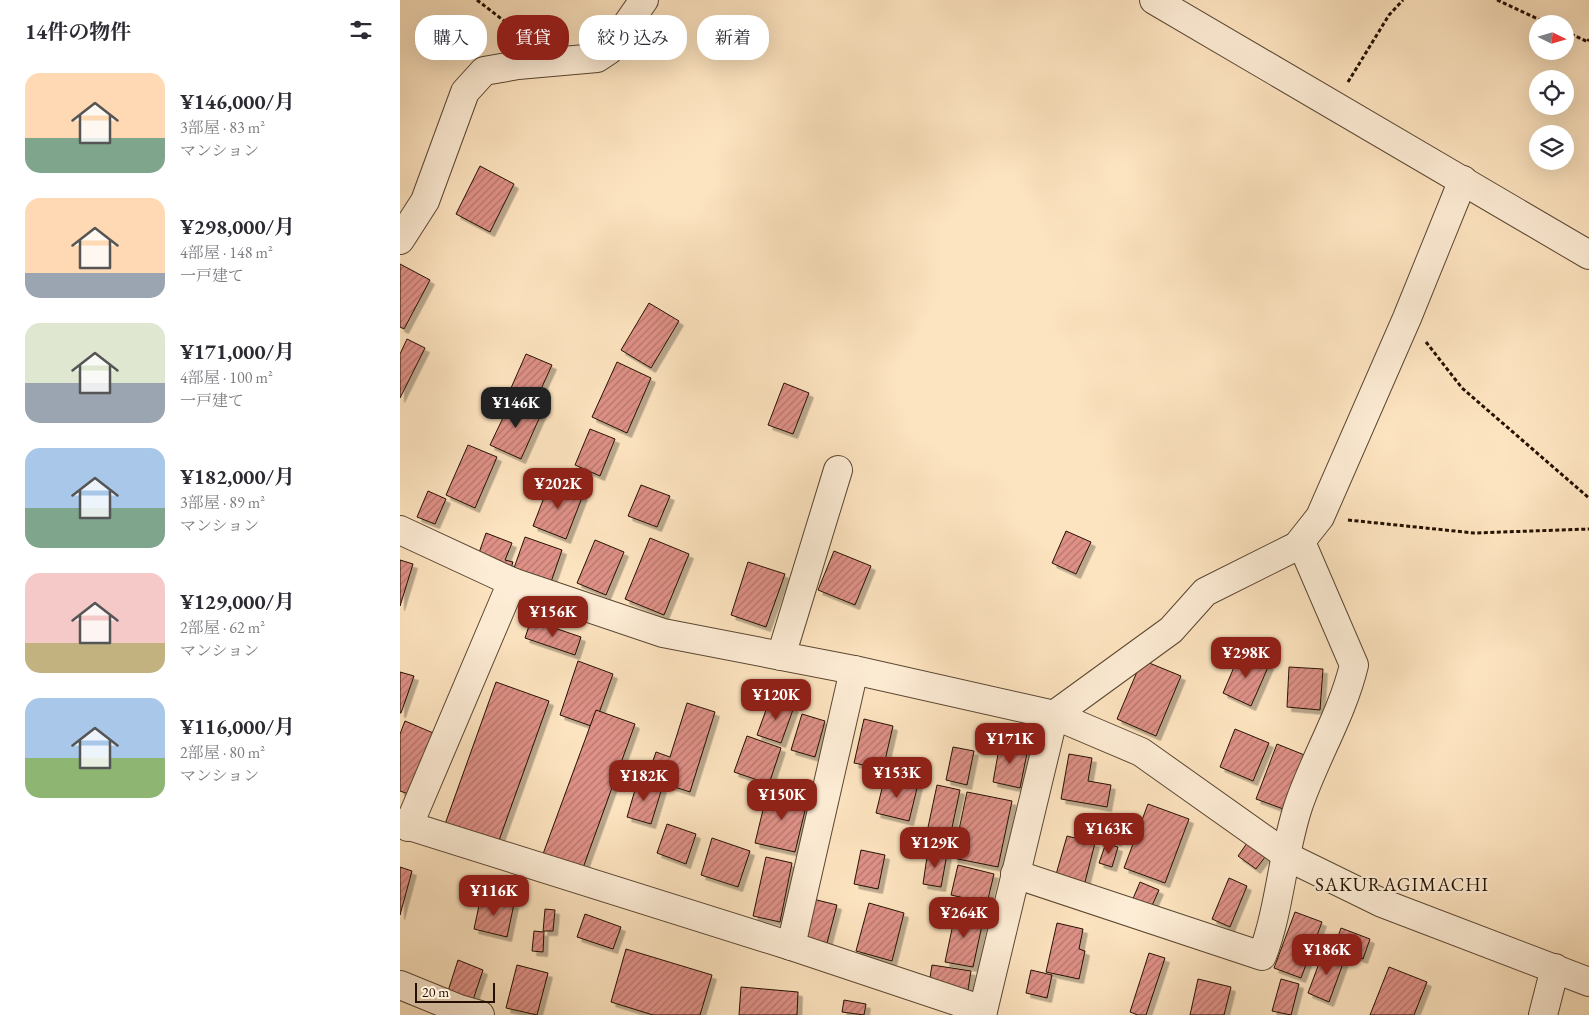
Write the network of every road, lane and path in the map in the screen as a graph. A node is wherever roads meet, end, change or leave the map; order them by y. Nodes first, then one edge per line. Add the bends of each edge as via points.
1 (477, 0) edge
2 (644, 0) edge
3 (1154, 0) edge
4 (1403, 0) edge
5 (1497, 0) edge
6 (1530, 15) edge
7 (1574, 35) edge
8 (1589, 38) edge
9 (554, 62) junction
10 (1334, 104) junction
11 (1463, 180) junction
12 (400, 240) edge
13 (1589, 255) edge
14 (1407, 318) junction
15 (838, 470) dead end
16 (1589, 498) edge
17 (1320, 517) junction
18 (1589, 529) edge
19 (400, 530) edge
20 (1300, 542) junction
21 (512, 582) junction
22 (781, 656) junction
23 (854, 670) junction
24 (1054, 715) junction
25 (404, 825) edge
26 (1285, 853) junction
27 (1015, 874) junction
28 (791, 946) junction
29 (1555, 968) junction
30 (1589, 982) edge
31 (400, 985) edge
32 (982, 1013) edge
33 (480, 1015) edge
34 (1543, 1015) edge

1 - 9 path
2 - 9 street via 609,50 597,58
3 - 10 street
4 - 10 path via 1389,14
5 - 6 path
7 - 8 path via 1588,42
9 - 12 street via 518,64 484,71 465,92 425,201
10 - 11 street
11 - 13 street
11 - 14 street
14 - 16 path via 1462,388
14 - 17 street
15 - 22 street
17 - 18 path via 1474,533
17 - 20 street
19 - 21 street
20 - 24 street via 1205,592 1171,630
20 - 26 street via 1354,665 1349,686 1298,806
21 - 22 street via 663,632
21 - 25 street
22 - 23 street
23 - 24 street
23 - 28 street
24 - 26 street via 1141,752
24 - 27 street
25 - 28 street
26 - 27 street via 1270,937 1262,956
26 - 29 street via 1382,903
27 - 32 street
28 - 32 street
29 - 30 street
29 - 34 street
31 - 33 street

